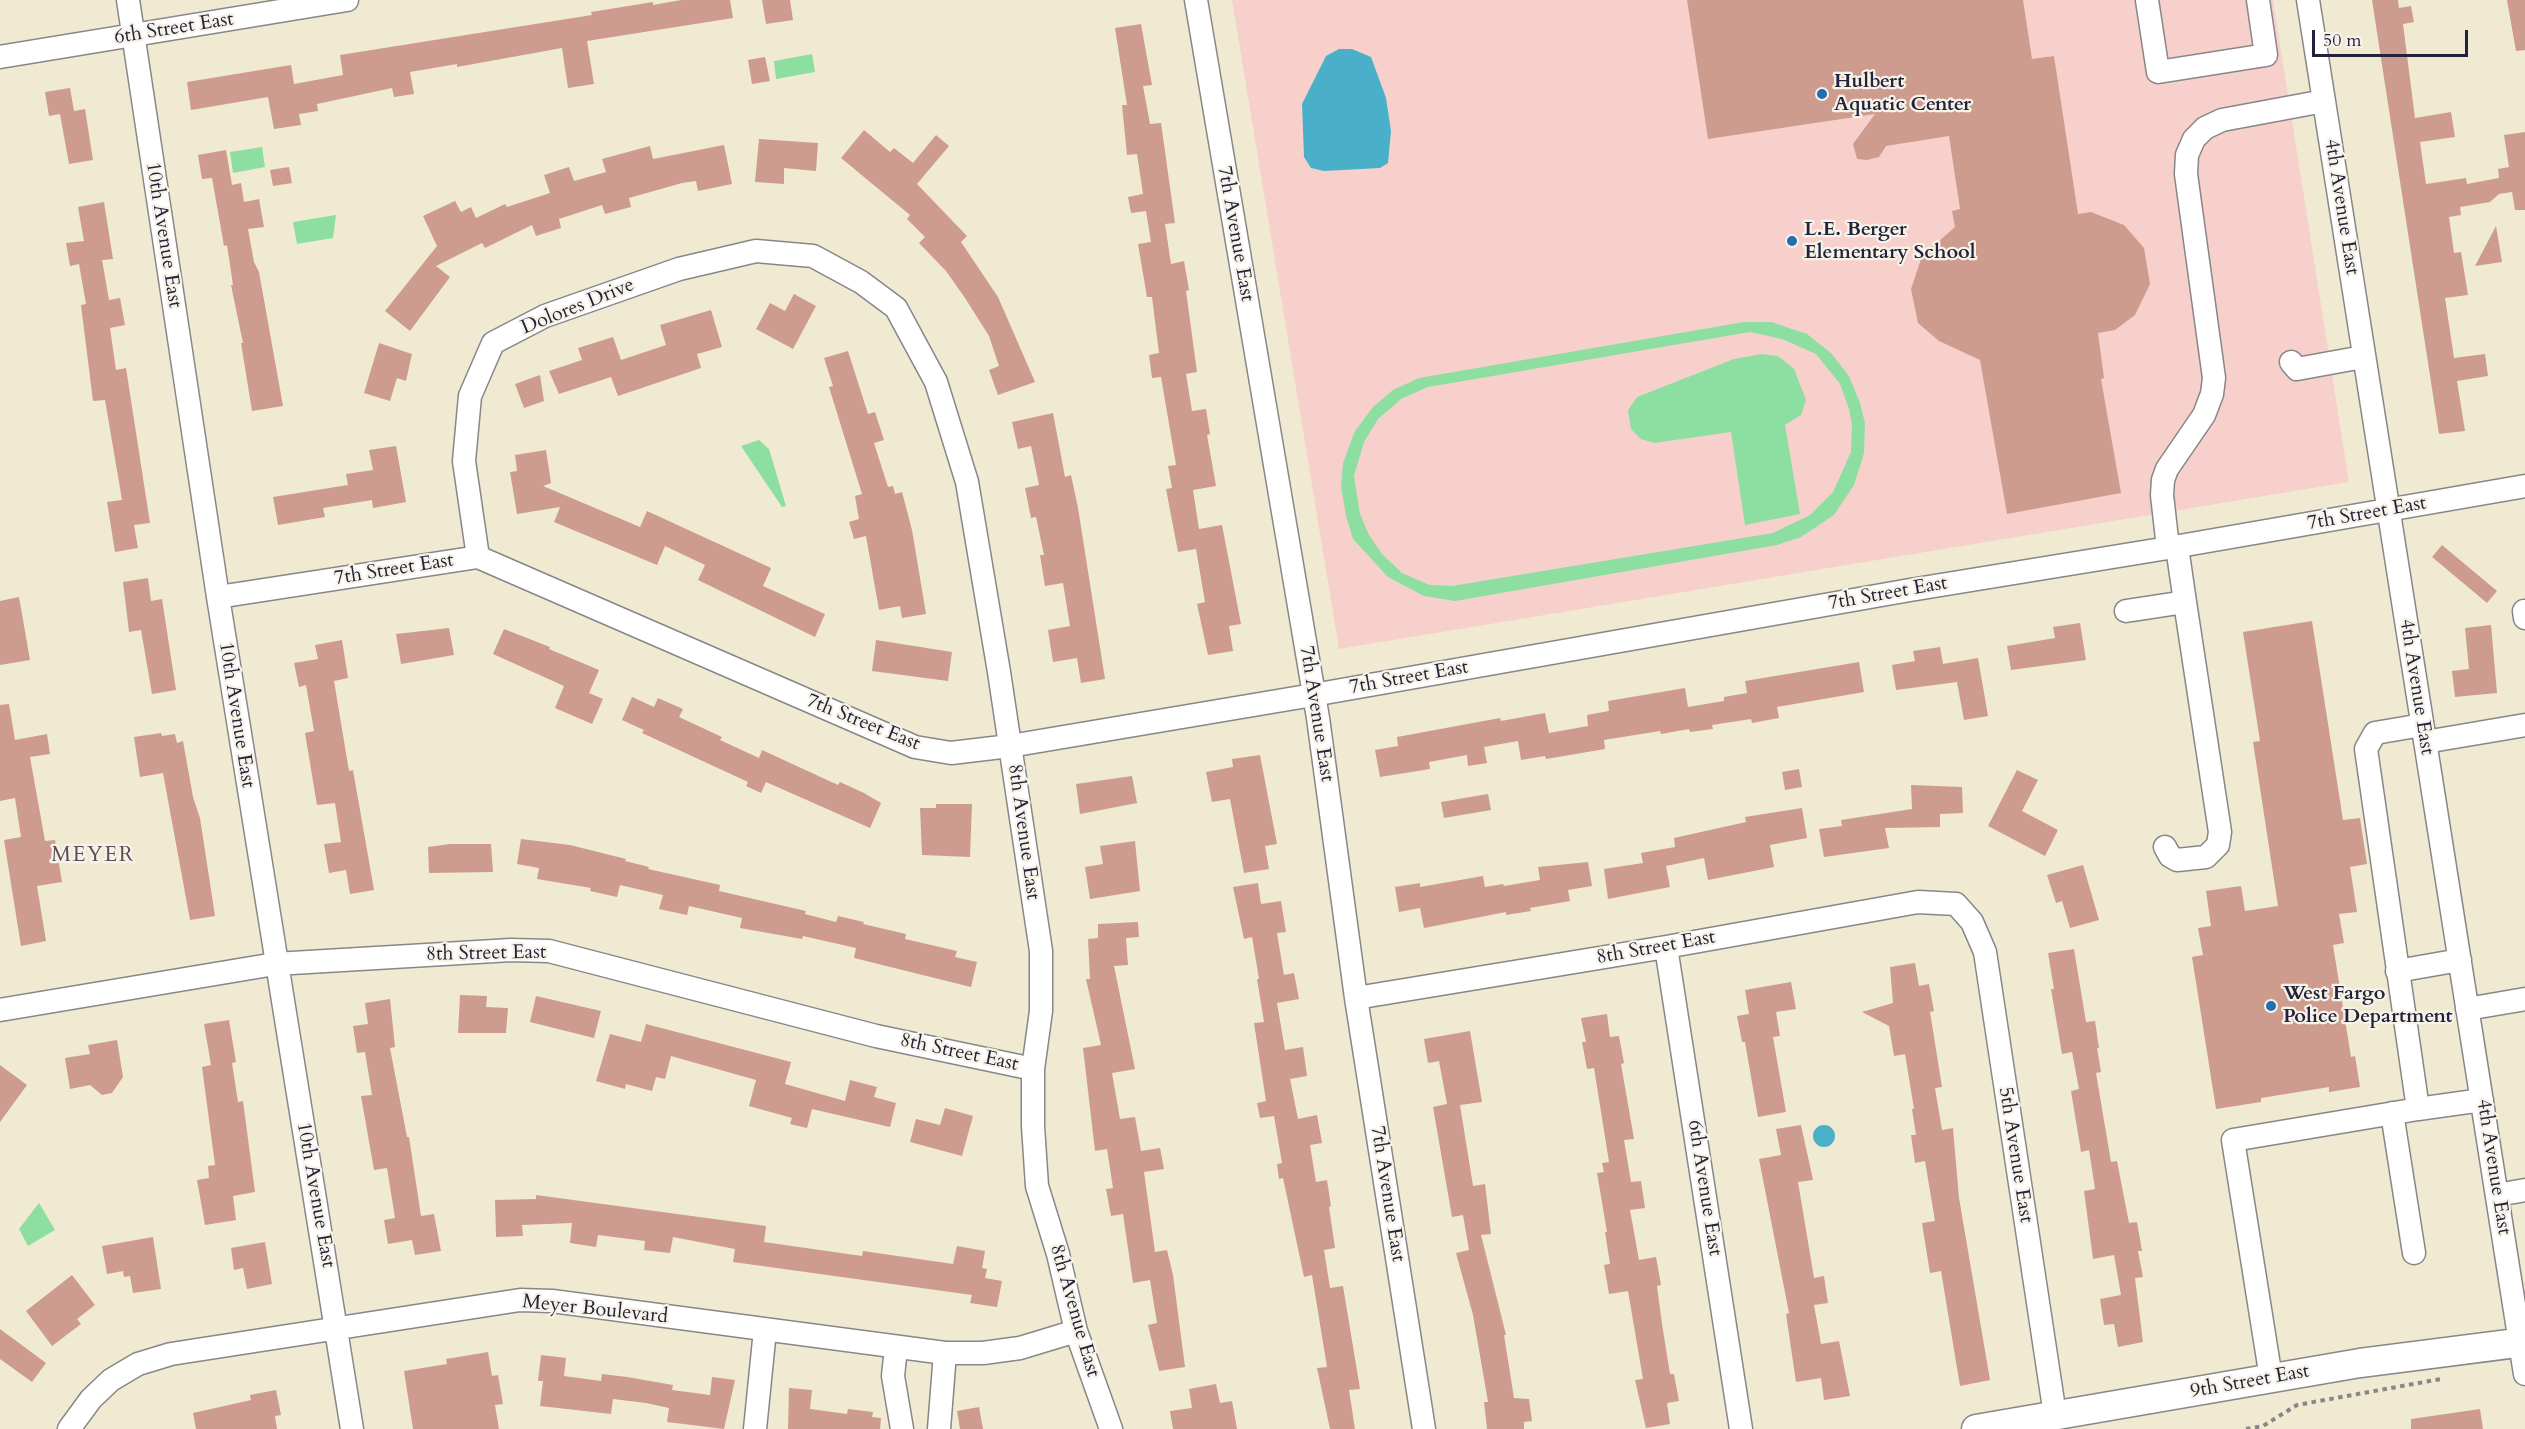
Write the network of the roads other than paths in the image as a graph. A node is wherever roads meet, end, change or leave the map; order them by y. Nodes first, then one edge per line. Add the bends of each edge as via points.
1 (128, 0) edge
2 (347, 0) edge
3 (1196, 0) edge
4 (2146, 0) edge
5 (2258, 0) edge
6 (2308, 0) edge
7 (133, 35) junction
8 (0, 57) edge
9 (2324, 101) junction
10 (841, 271) joint
11 (2363, 357) junction
12 (2291, 362) dead end
13 (2525, 486) edge
14 (2388, 510) junction
15 (2173, 548) junction
16 (478, 557) junction
17 (218, 597) junction
18 (2185, 602) junction
19 (2126, 611) dead end
20 (1313, 694) junction
21 (2525, 725) edge
22 (2424, 733) junction
23 (1010, 746) junction
24 (2165, 847) dead end
25 (1956, 904) joint
26 (1666, 948) junction
27 (2460, 960) junction
28 (275, 964) junction
29 (2397, 971) junction
30 (1356, 998) junction
31 (2525, 999) edge
32 (2468, 1009) junction
33 (0, 1010) edge
34 (1033, 1069) junction
35 (2482, 1100) junction
36 (2418, 1109) junction
37 (2392, 1113) junction
38 (2525, 1190) edge
39 (2498, 1195) junction
40 (2414, 1252) dead end
41 (337, 1328) junction
42 (765, 1330) junction
43 (1076, 1331) junction
44 (2523, 1343) edge
45 (896, 1348) junction
46 (945, 1353) junction
47 (2525, 1374) edge
48 (2271, 1378) junction
49 (2055, 1415) junction
50 (69, 1429) edge
51 (352, 1429) edge
52 (755, 1429) edge
53 (902, 1429) edge
54 (939, 1429) edge
55 (1111, 1429) edge
56 (1424, 1429) edge
57 (1741, 1429) edge
58 (1976, 1429) edge

1 - 7 street, 10th Avenue East
2 - 7 street, 6th Street East
3 - 20 street, 7th Avenue East
4 - 5 street via 2158,72 2266,55
6 - 9 street, 4th Avenue East
7 - 8 street, 6th Street East
7 - 17 street, 10th Avenue East
9 - 11 street, 4th Avenue East
9 - 15 street via 2222,120 2205,128 2187,155 2186,174 2214,378 2204,415 2163,480 2162,495
10 - 16 street, Dolores Drive via 813,255 756,250 679,269 545,315 494,343 470,396 464,461
10 - 23 street, 8th Avenue East via 896,308 936,382 967,482
11 - 12 street via 2297,369
11 - 14 street, 4th Avenue East
13 - 14 street, 7th Street East
14 - 15 street, 7th Street East
14 - 22 street, 4th Avenue East
15 - 18 street
15 - 20 street, 7th Street East
16 - 17 street, 7th Street East
16 - 23 street, 7th Street East via 915,747 951,753
17 - 28 street, 10th Avenue East
18 - 19 street
18 - 24 street via 2220,832 2218,845 2206,857 2177,860
20 - 23 street, 7th Street East
20 - 30 street, 7th Avenue East
21 - 22 street
22 - 27 street, 4th Avenue East
22 - 29 street via 2374,733 2366,749
23 - 34 street, 8th Avenue East via 1041,951 1041,1011
25 - 26 street, 8th Street East via 1918,902
25 - 49 street, 5th Avenue East via 1972,922 1985,952
26 - 30 street, 8th Street East
26 - 57 street, 6th Avenue East
27 - 29 street
27 - 32 street, 4th Avenue East
28 - 33 street, 8th Street East
28 - 34 street, 8th Street East via 549,951 876,1036
28 - 41 street, 10th Avenue East
29 - 36 street
30 - 56 street, 7th Avenue East
31 - 32 street
32 - 35 street, 4th Avenue East
34 - 43 street, 8th Avenue East via 1037,1186
35 - 36 street
35 - 39 street, 4th Avenue East
36 - 37 street
37 - 40 street
37 - 48 street via 2233,1140
38 - 39 street
39 - 44 street, 4th Avenue East
41 - 42 street, Meyer Boulevard via 520,1300
41 - 50 street, Meyer Boulevard via 171,1354 138,1364 91,1399
41 - 51 street, 10th Avenue East
42 - 45 street, Meyer Boulevard
42 - 52 street
43 - 46 street, Meyer Boulevard via 1020,1348
43 - 55 street, 8th Avenue East
44 - 47 street, 4th Avenue East
44 - 48 main road, 9th Street East
45 - 46 street, Meyer Boulevard
45 - 53 street via 893,1376
46 - 54 street
48 - 49 main road, 9th Street East
49 - 58 main road, 9th Street East

